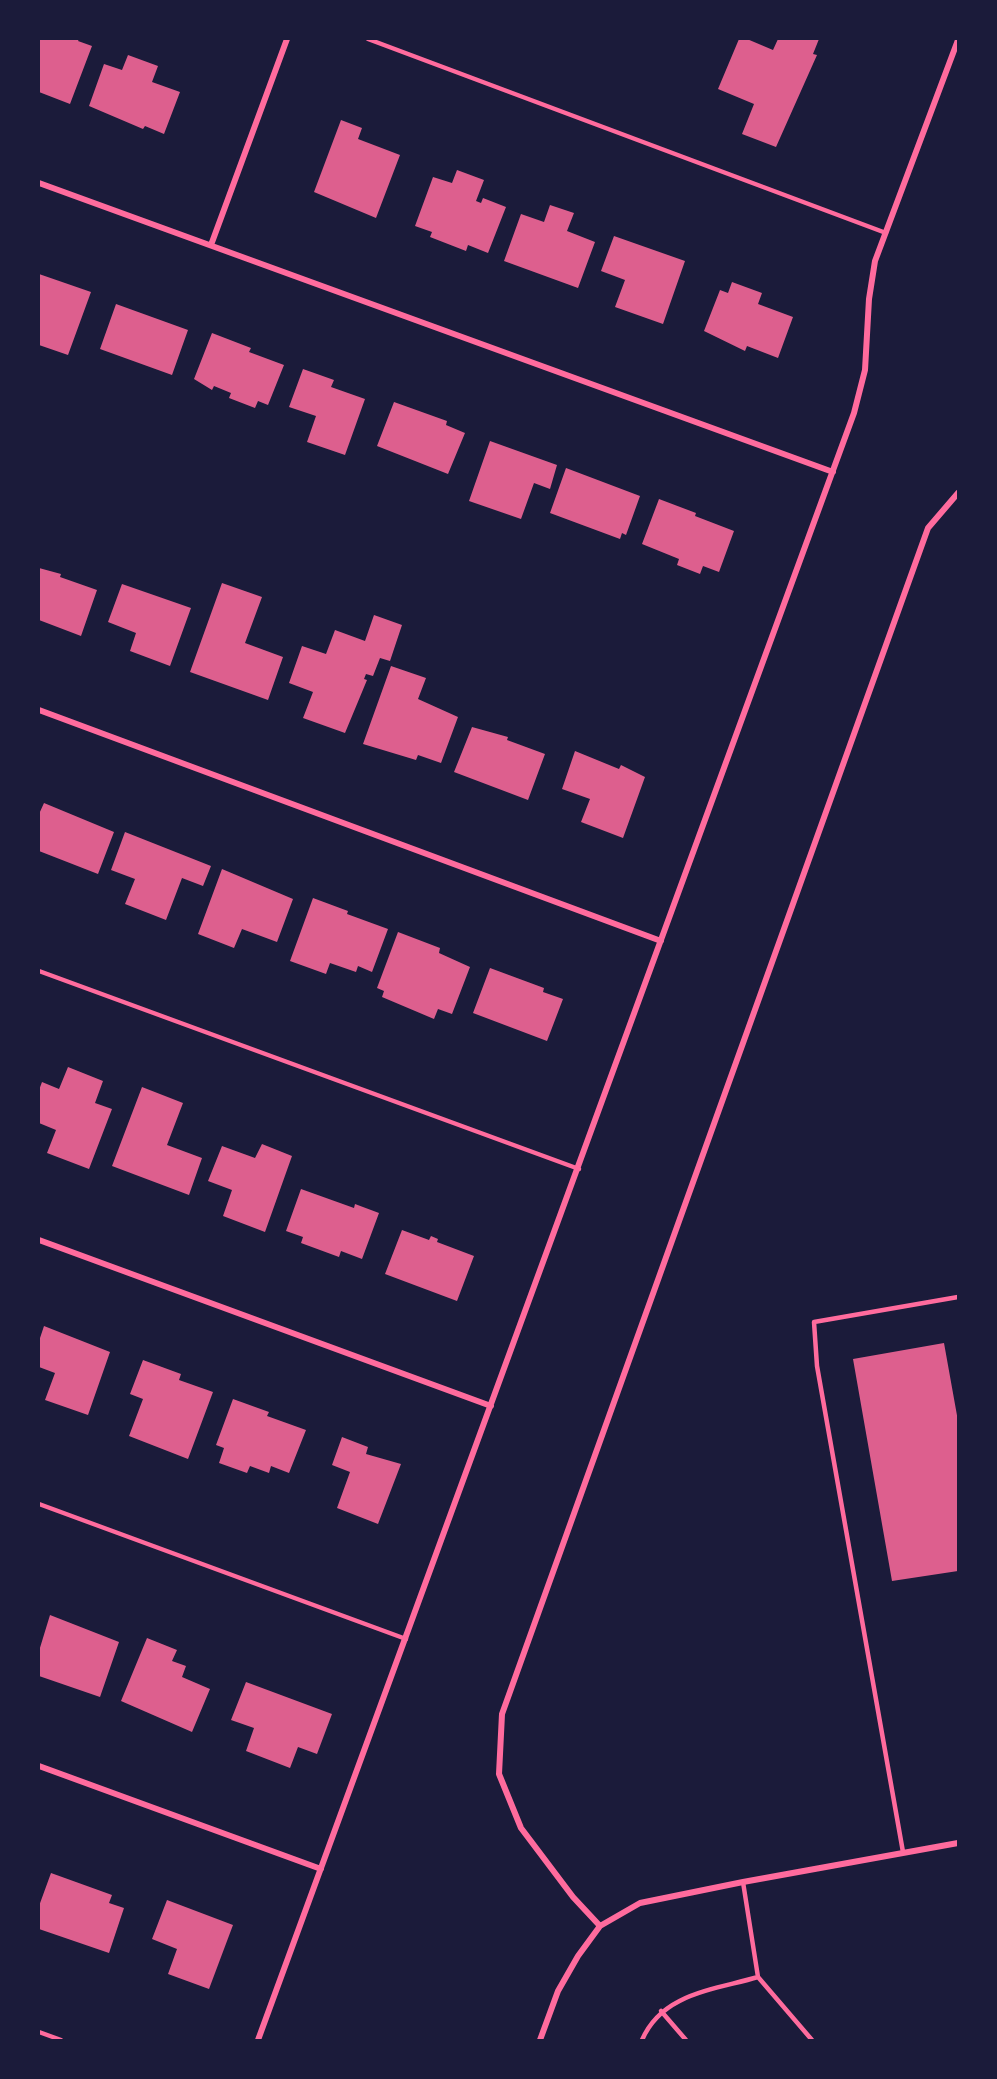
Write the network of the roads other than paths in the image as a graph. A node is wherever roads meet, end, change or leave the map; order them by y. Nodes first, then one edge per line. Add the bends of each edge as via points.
1 (286, 39) edge
2 (368, 39) edge
3 (958, 40) edge
4 (39, 183) edge
5 (886, 233) junction
6 (211, 245) junction
7 (833, 472) junction
8 (958, 493) edge
9 (39, 710) edge
10 (661, 940) junction
11 (39, 971) edge
12 (579, 1169) junction
13 (39, 1240) edge
14 (958, 1297) edge
15 (491, 1406) junction
16 (39, 1504) edge
17 (406, 1639) junction
18 (39, 1766) edge
19 (958, 1843) edge
20 (903, 1852) junction
21 (321, 1869) junction
22 (743, 1882) junction
23 (600, 1926) junction
24 (758, 1977) junction
25 (661, 2011) junction
26 (39, 2032) edge
27 (61, 2040) edge
28 (258, 2040) edge
29 (540, 2040) edge
30 (642, 2040) edge
31 (686, 2040) edge
32 (812, 2040) edge

1 - 6 street
2 - 5 lane
3 - 5 street
4 - 6 street
5 - 7 street via 875,261 869,299 865,370
6 - 7 street
7 - 10 street
8 - 23 street via 928,528 502,1714 499,1774 521,1828
9 - 10 street
10 - 12 street
11 - 12 lane
12 - 15 street
13 - 15 street
14 - 20 lane via 814,1322 819,1377
15 - 17 street
16 - 17 lane
17 - 21 street
18 - 21 street
19 - 20 street
20 - 22 street
21 - 28 street
22 - 23 street via 640,1904
22 - 24 lane
23 - 29 street via 558,1991
24 - 25 lane via 680,1999
24 - 32 lane
25 - 30 lane
25 - 31 lane
26 - 27 lane

